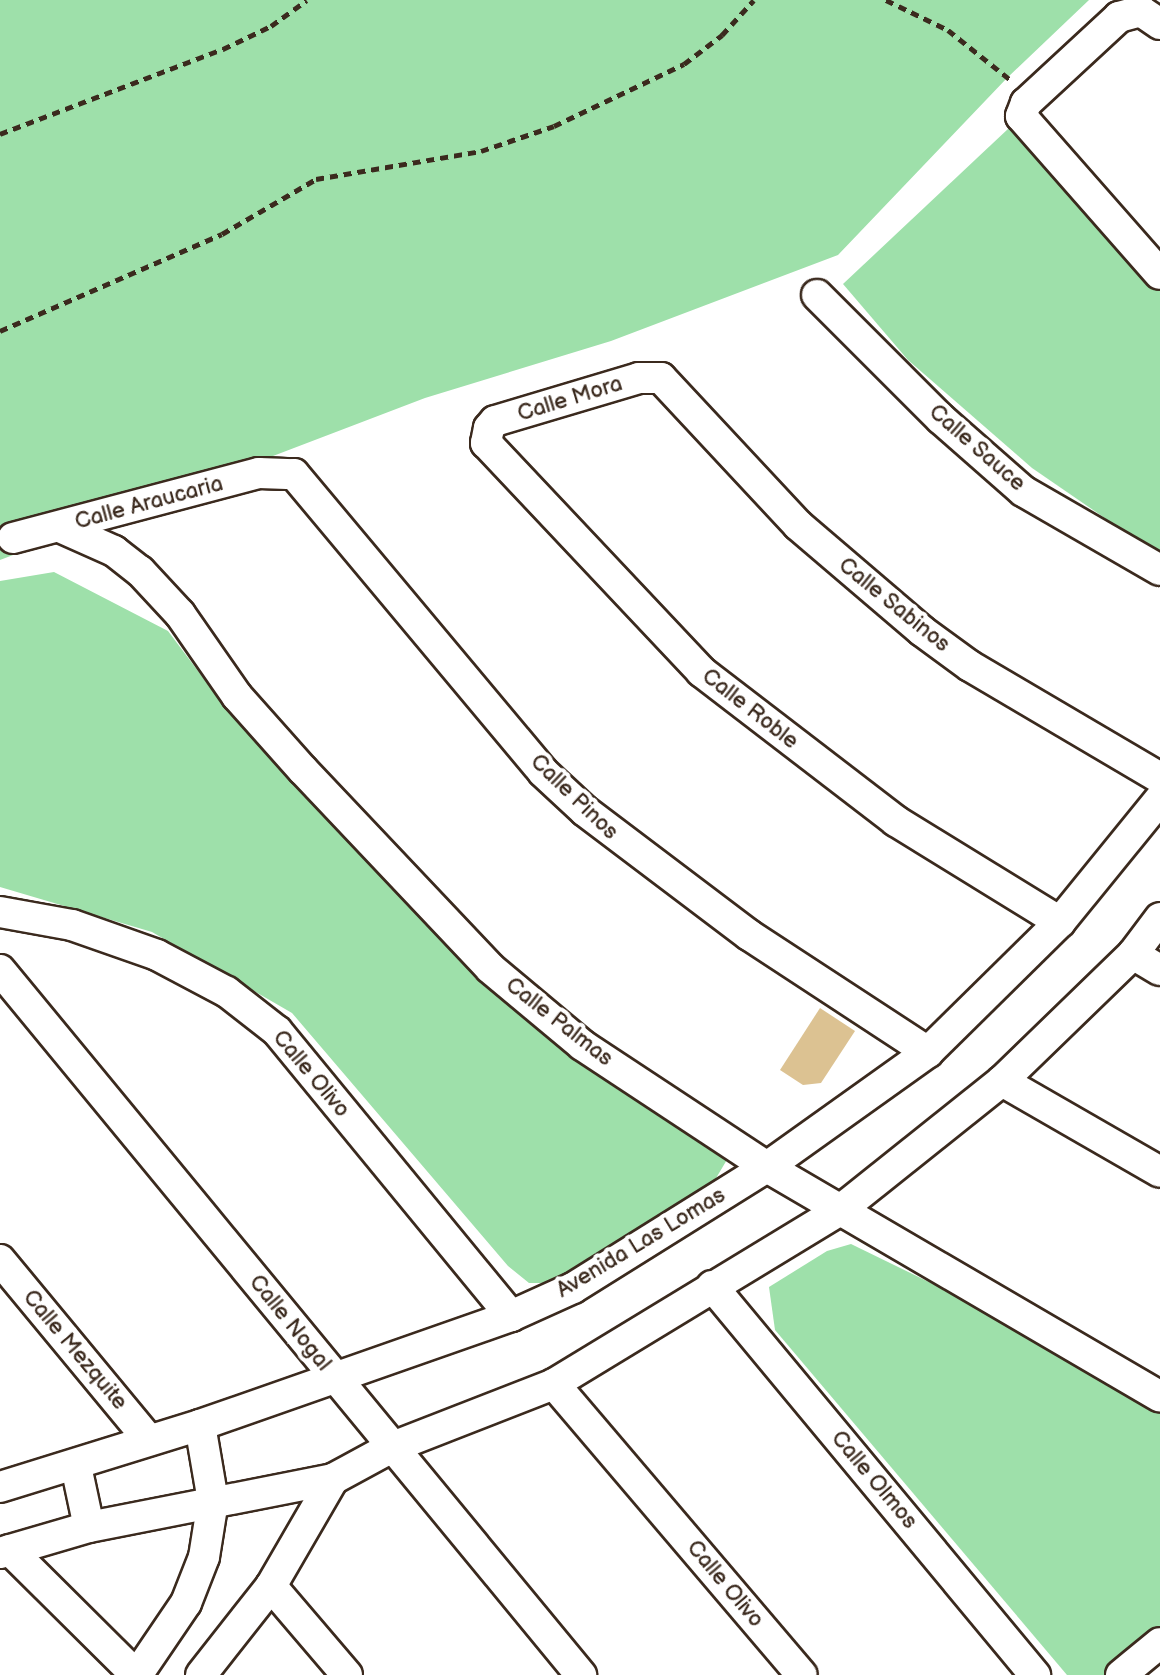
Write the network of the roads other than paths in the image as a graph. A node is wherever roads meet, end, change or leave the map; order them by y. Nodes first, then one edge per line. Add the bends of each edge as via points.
1 (1160, 24) edge
2 (1160, 274) edge
3 (817, 295) dead end
4 (669, 383) joint
5 (486, 443) joint
6 (284, 470) joint
7 (60, 527) junction
8 (13, 538) dead end
9 (1160, 570) edge
10 (1160, 778) edge
11 (1160, 799) edge
12 (0, 912) edge
13 (1160, 918) edge
14 (1060, 922) junction
15 (1133, 954) junction
16 (0, 970) edge
17 (1160, 970) edge
18 (928, 1052) junction
19 (1002, 1081) junction
20 (767, 1167) junction
21 (1160, 1172) edge
22 (839, 1211) junction
23 (0, 1260) edge
24 (712, 1286) junction
25 (511, 1316) junction
26 (336, 1378) junction
27 (554, 1384) junction
28 (1160, 1397) edge
29 (200, 1425) junction
30 (149, 1440) junction
31 (390, 1448) junction
32 (76, 1466) junction
33 (333, 1479) junction
34 (0, 1487) edge
35 (213, 1501) junction
36 (89, 1527) junction
37 (5, 1551) edge
38 (271, 1586) junction
39 (1160, 1643) edge
40 (137, 1675) edge
41 (201, 1675) edge
42 (347, 1675) edge
43 (581, 1675) edge
44 (802, 1675) edge
45 (1035, 1675) edge
46 (1121, 1675) edge

1 - 2 street via 1149,14 1130,11 1039,90 1021,116
3 - 9 street, Calle Sauce via 941,419 1023,491
4 - 5 street, Calle Mora via 639,378 495,421
4 - 10 street, Calle Sabinos via 798,525 922,631 970,666
5 - 14 street, Calle Roble via 702,672 896,821
6 - 7 street, Calle Araucaria
6 - 18 street, Calle Pinos via 303,483 543,772 585,811 749,935
7 - 8 street, Calle Araucaria
7 - 20 street, Calle Palmas via 114,551 161,591 237,696 490,968 582,1045
11 - 14 street, Avenida Las Lomas
12 - 25 street, Calle Olivo via 72,925 157,955 227,992 277,1031
13 - 15 street
14 - 18 street, Avenida Las Lomas
15 - 17 street
15 - 19 street
16 - 26 street, Calle Nogal
18 - 20 street, Avenida Las Lomas
19 - 21 street
19 - 22 street
20 - 22 street, Calle Palmas
20 - 25 street, Avenida Las Lomas via 573,1288
22 - 24 street
22 - 28 street, Calle Palmas
23 - 30 street, Calle Mezquite
24 - 27 street
24 - 45 street, Calle Olmos
25 - 26 street, Avenida Las Lomas
26 - 29 street, Avenida Las Lomas
26 - 31 street, Calle Nogal
27 - 31 street
27 - 44 street, Calle Olivo
29 - 30 street, Avenida Las Lomas
29 - 35 street
30 - 32 street, Avenida Las Lomas
31 - 33 street
31 - 43 street, Calle Nogal
32 - 34 street, Avenida Las Lomas
32 - 36 street
33 - 35 street
33 - 38 street
35 - 36 street
35 - 40 street via 204,1557 186,1603
36 - 37 street
37 - 40 street
38 - 41 street
38 - 42 street
39 - 46 street

